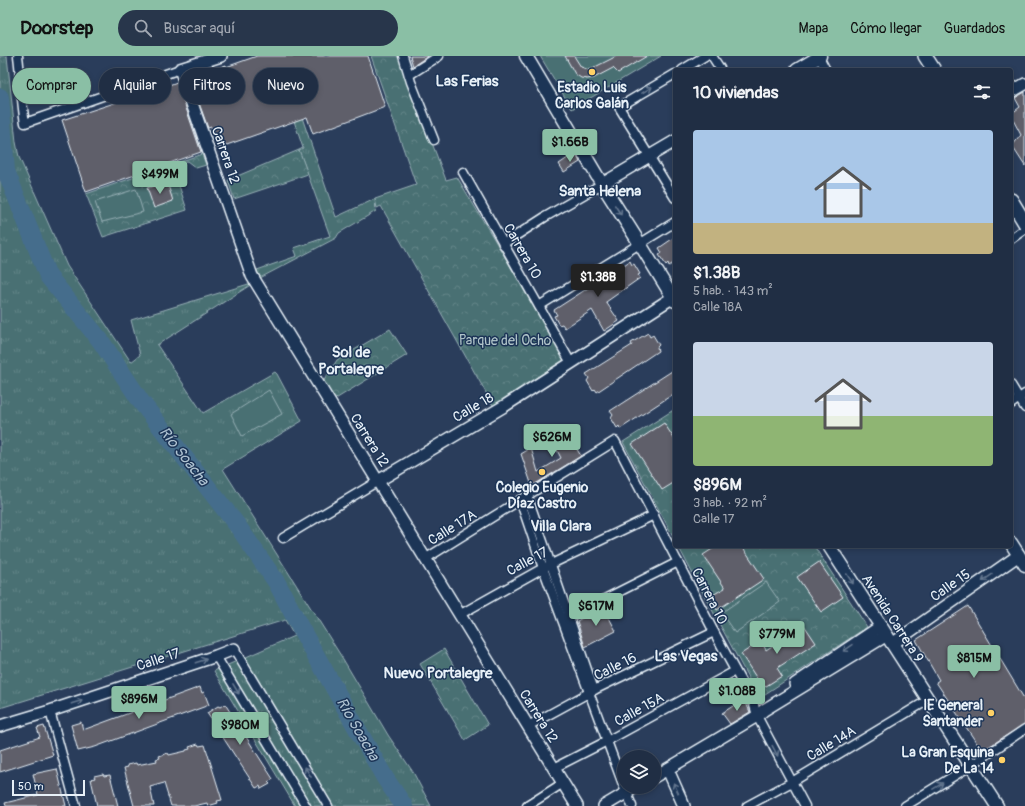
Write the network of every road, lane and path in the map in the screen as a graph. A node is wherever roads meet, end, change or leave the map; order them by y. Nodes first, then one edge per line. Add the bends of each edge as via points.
1 (18, 56) edge
2 (220, 56) edge
3 (403, 56) edge
4 (439, 56) edge
5 (526, 56) edge
6 (705, 56) edge
7 (712, 56) edge
8 (820, 56) edge
9 (925, 56) edge
10 (183, 68) edge
11 (685, 68) edge
12 (720, 68) edge
13 (800, 68) edge
14 (825, 68) edge
15 (933, 68) edge
16 (179, 69) edge
17 (409, 75) junction
18 (673, 75) edge
19 (1025, 84) edge
20 (1013, 91) edge
21 (192, 104) edge
22 (434, 140) dead end
23 (673, 142) edge
24 (649, 156) junction
25 (463, 172) dead end
26 (602, 184) junction
27 (673, 195) edge
28 (1013, 203) edge
29 (673, 223) edge
30 (1025, 223) edge
31 (1025, 229) edge
32 (1013, 238) edge
33 (503, 244) junction
34 (640, 244) junction
35 (673, 296) edge
36 (673, 299) edge
37 (539, 306) junction
38 (571, 363) junction
39 (1013, 387) edge
40 (1022, 396) edge
41 (1013, 403) edge
42 (1025, 408) edge
43 (615, 441) joint
44 (378, 481) junction
45 (524, 498) junction
46 (654, 515) junction
47 (283, 538) dead end
48 (1013, 545) edge
49 (830, 548) edge
50 (1023, 557) edge
51 (425, 559) junction
52 (678, 562) junction
53 (547, 566) junction
54 (459, 615) junction
55 (565, 618) junction
56 (714, 632) junction
57 (887, 635) junction
58 (234, 649) joint
59 (216, 656) junction
60 (736, 671) junction
61 (592, 692) junction
62 (928, 700) junction
63 (50, 711) junction
64 (757, 716) junction
65 (0, 726) edge
66 (528, 726) junction
67 (1025, 729) edge
68 (607, 741) junction
69 (617, 764) edge
70 (970, 766) junction
71 (554, 768) junction
72 (668, 770) junction
73 (661, 774) edge
74 (792, 782) junction
75 (563, 783) junction
76 (619, 794) edge
77 (629, 794) edge
78 (76, 806) edge
79 (306, 806) edge
80 (328, 806) edge
81 (527, 806) edge
82 (577, 806) edge
83 (604, 806) edge
84 (632, 806) edge
85 (684, 806) edge
86 (747, 806) edge
87 (805, 806) edge
88 (905, 806) edge
89 (997, 806) edge

1 - 16 street via 25,123
2 - 10 street
3 - 17 street
4 - 17 street
5 - 26 main road
6 - 11 street
7 - 12 street
8 - 13 main road
8 - 14 street
9 - 15 main road
17 - 22 street
24 -> 18 street via 619,107
19 - 20 street
21 - 44 street, Carrera 12 via 252,276
23 - 24 street
24 - 26 street
24 - 27 street
25 - 33 street, Carrera 10
26 - 33 street
26 -> 34 main road
28 - 30 main road
29 - 34 street
31 - 32 street
33 - 37 street, Carrera 10
34 - 35 main road
34 - 37 street
36 - 38 street, Calle 18
37 - 38 street, Carrera 10
38 - 44 street, Calle 18
39 - 40 street
40 - 41 street
40 - 42 street
43 - 45 street, Calle 17A
43 - 46 street, Carrera 10
44 - 47 street, Calle 18
44 - 51 street, Carrera 12
45 - 51 street, Calle 17A
45 - 53 street
46 - 52 street, Carrera 10
46 - 53 street, Calle 17
48 - 50 main road
49 -> 57 main road, Avenida Carrera 9
50 -> 57 street, Calle 15
51 - 54 street, Carrera 12
52 - 55 street
52 - 56 street, Carrera 10
53 - 54 street, Calle 17
53 - 55 street
54 - 66 street, Carrera 12
55 - 61 street
56 - 60 street, Carrera 10
56 - 61 street, Calle 16
57 - 62 main road, Avenida Carrera 9
57 - 64 street, Calle 15 via 786,690 780,695 777,703
58 - 59 street, Calle 17
80 -> 58 street
63 -> 59 street, Calle 17
59 -> 79 street
60 - 64 street, Carrera 10
60 - 68 street, Calle 15A
61 - 66 street, Calle 16
61 - 68 street
62 - 70 main road, Avenida Carrera 9
62 - 74 street, Calle 14A
63 - 65 street, Calle 17
63 - 78 street
64 - 72 street, Calle 15
64 -> 74 street, Carrera 10
66 - 71 street, Carrera 12
67 - 70 street
68 - 69 street
68 - 71 street, Calle 15A
88 -> 70 street
70 - 89 main road, Avenida Carrera 9
71 - 75 street, Carrera 12
72 - 73 street, Calle 15
85 -> 72 street
74 - 86 street, Calle 14A
74 - 87 street, Carrera 10
75 - 81 street
75 - 82 street, Carrera 12
76 - 83 street
77 - 84 street

